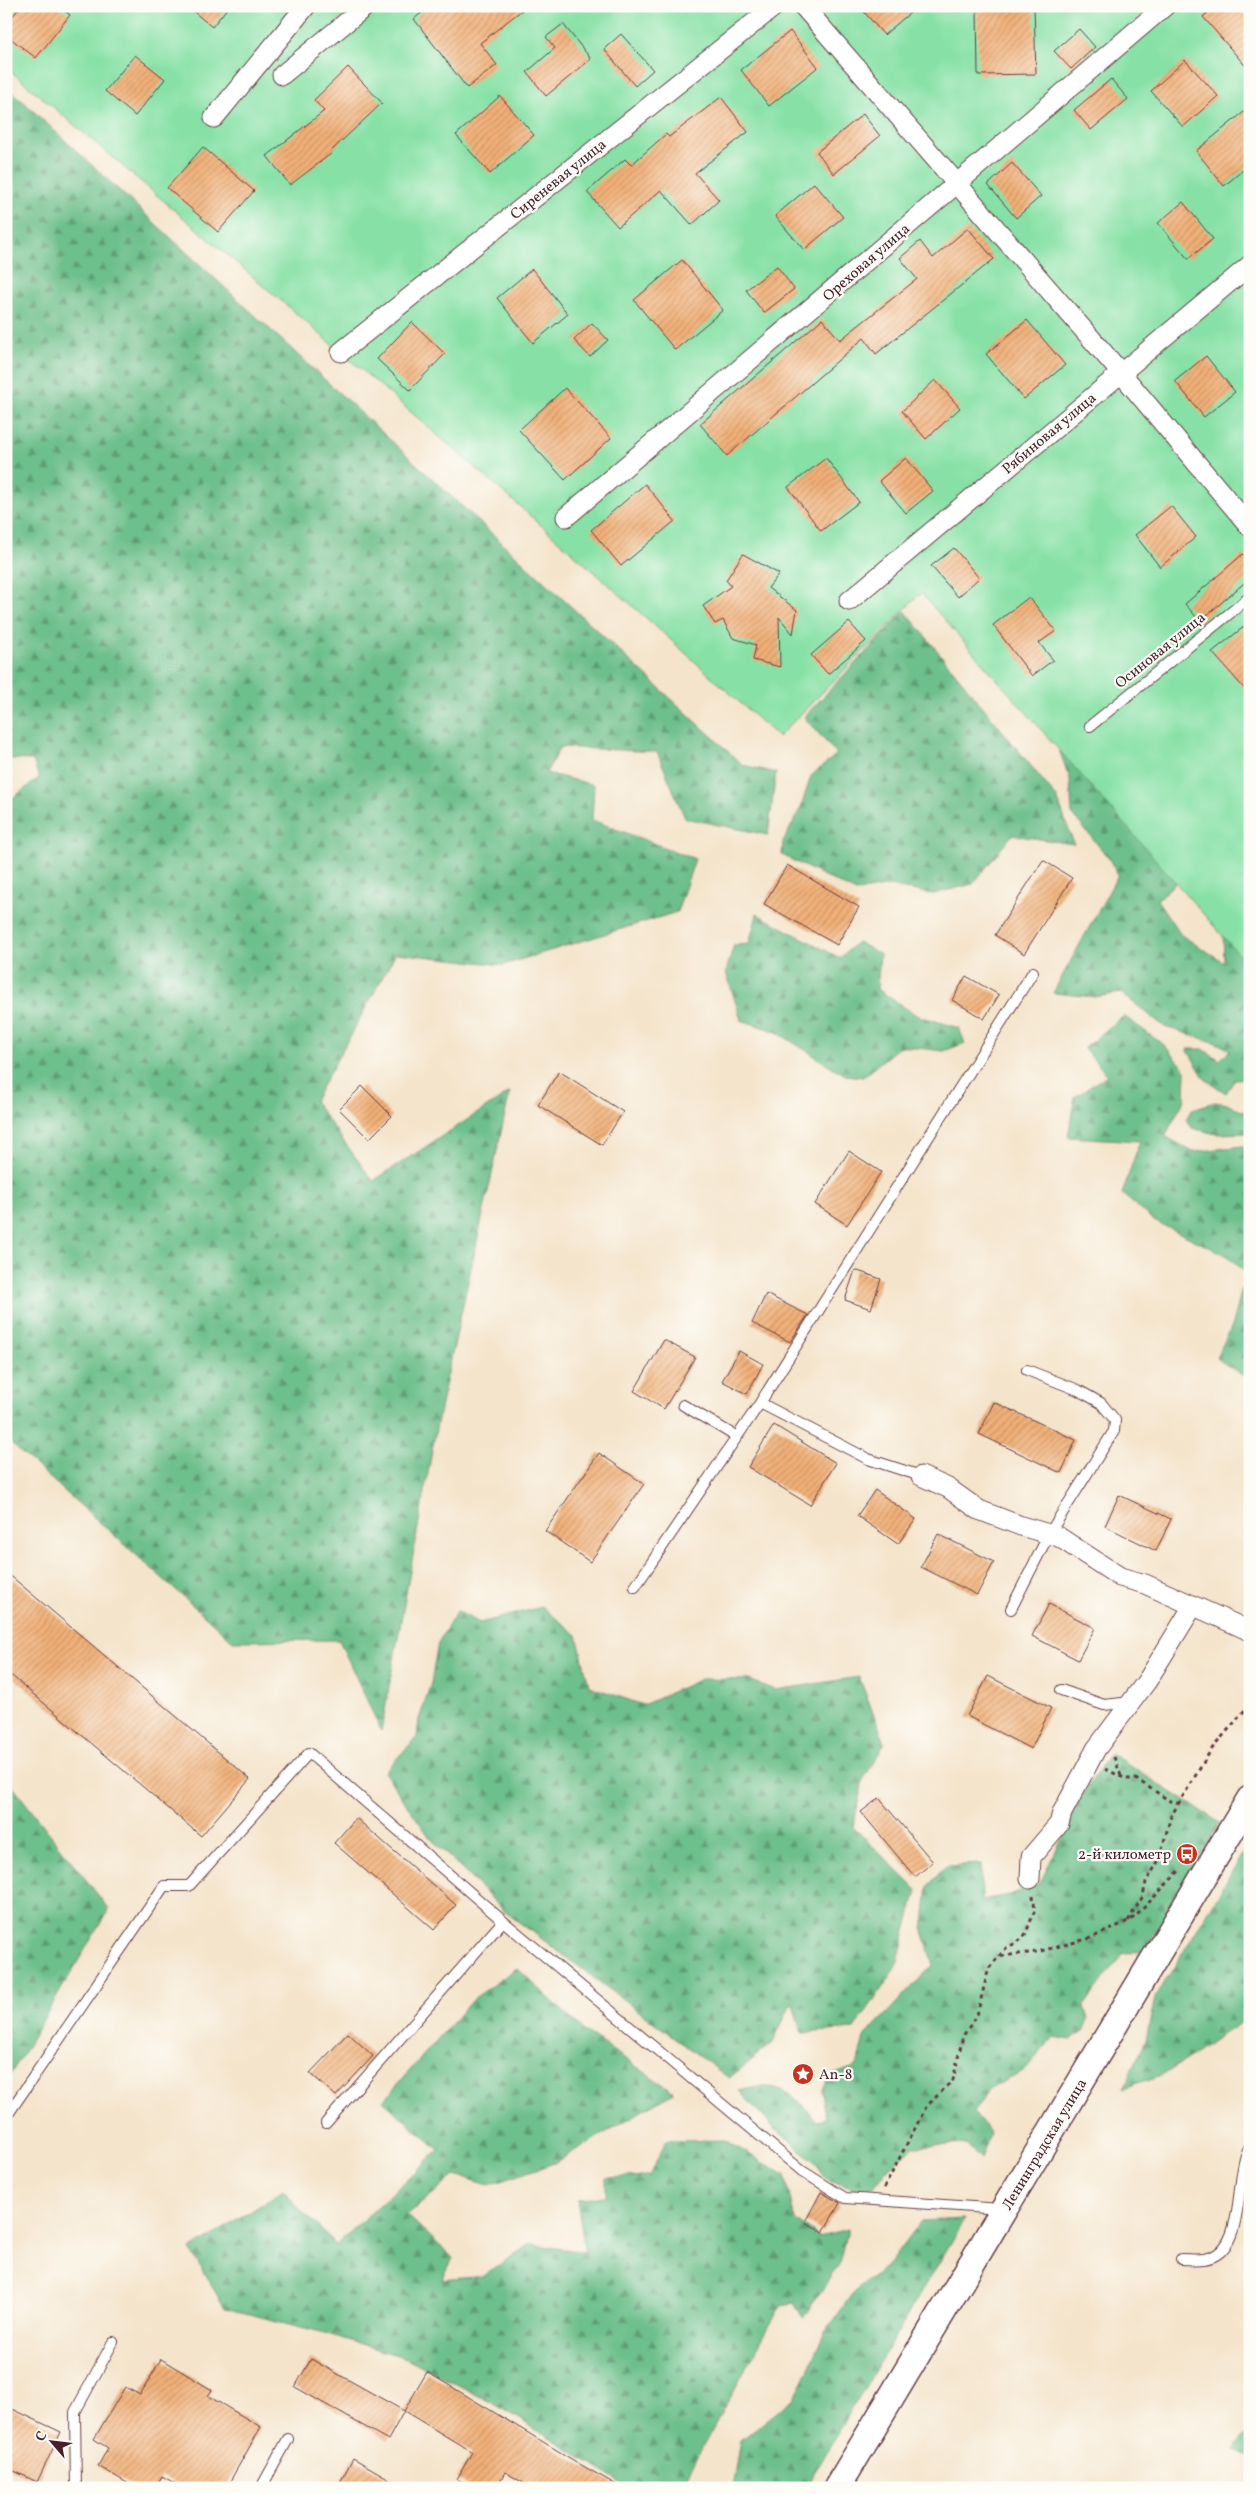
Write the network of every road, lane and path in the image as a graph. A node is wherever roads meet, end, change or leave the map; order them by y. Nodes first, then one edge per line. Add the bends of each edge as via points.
1 (306, 6) edge
2 (366, 6) edge
3 (775, 6) edge
4 (803, 6) edge
5 (1165, 6) edge
6 (282, 75) dead end
7 (214, 118) dead end
8 (958, 183) junction
9 (1250, 265) edge
10 (341, 352) dead end
11 (1121, 373) junction
12 (566, 518) dead end
13 (1250, 527) edge
14 (1250, 597) edge
15 (848, 601) dead end
16 (1090, 726) dead end
17 (1033, 972) dead end
18 (1027, 1370) dead end
19 (760, 1403) junction
20 (683, 1405) dead end
21 (737, 1436) junction
22 (920, 1476) joint
23 (1049, 1534) junction
24 (635, 1587) dead end
25 (1193, 1606) junction
26 (1011, 1608) dead end
27 (1250, 1631) edge
28 (1061, 1690) dead end
29 (1132, 1702) junction
30 (1250, 1704) edge
31 (1088, 1761) junction
32 (1250, 1799) edge
33 (1180, 1804) junction
34 (1182, 1868) dead end
35 (1030, 1878) joint
36 (503, 1921) junction
37 (1128, 1921) junction
38 (999, 1956) junction
39 (6, 2117) edge
40 (326, 2123) dead end
41 (1250, 2146) edge
42 (876, 2200) junction
43 (1005, 2209) junction
44 (1181, 2259) dead end
45 (113, 2342) dead end
46 (288, 2439) dead end
47 (76, 2488) edge
48 (261, 2488) edge
49 (837, 2488) edge

1 - 7 street
2 - 6 street
3 - 10 street, Сиреневая улица
4 - 8 street
5 - 8 street, Ореховая улица
8 - 11 street
8 - 12 street, Ореховая улица
9 - 11 street, Рябиновая улица
11 - 13 street
11 - 15 street, Рябиновая улица
14 - 16 lane, Осиновая улица
17 - 19 lane
18 - 23 lane via 1102,1403 1115,1420 1114,1431
19 - 21 lane
19 - 22 lane via 868,1459
20 - 21 lane
21 - 24 lane
22 - 23 street via 948,1488 979,1510
23 - 25 street via 1069,1542 1120,1577 1145,1584
23 - 26 lane
25 - 27 street
25 - 29 street via 1164,1657
28 - 29 lane via 1104,1705
29 - 31 street
30 - 33 path via 1211,1750
31 - 33 path via 1126,1779 1136,1779
31 - 35 street via 1062,1813 1060,1824 1031,1858
32 - 43 main road, Ленинградская улица
33 - 37 path via 1171,1816 1159,1860 1146,1882 1143,1896
34 - 37 path
35 - 38 path via 1035,1910 1025,1935
36 - 39 lane via 309,1754 189,1886 164,1886
36 - 40 lane
36 - 42 lane via 802,2171 845,2198
37 - 38 path via 1091,1938 1037,1952
38 - 42 path via 987,1975 976,2015 963,2036 953,2080 926,2107
41 - 44 lane via 1231,2236 1222,2251 1206,2259
42 - 43 lane
43 - 49 main road, Ленинградская улица
45 - 47 lane via 75,2412
46 - 48 lane

